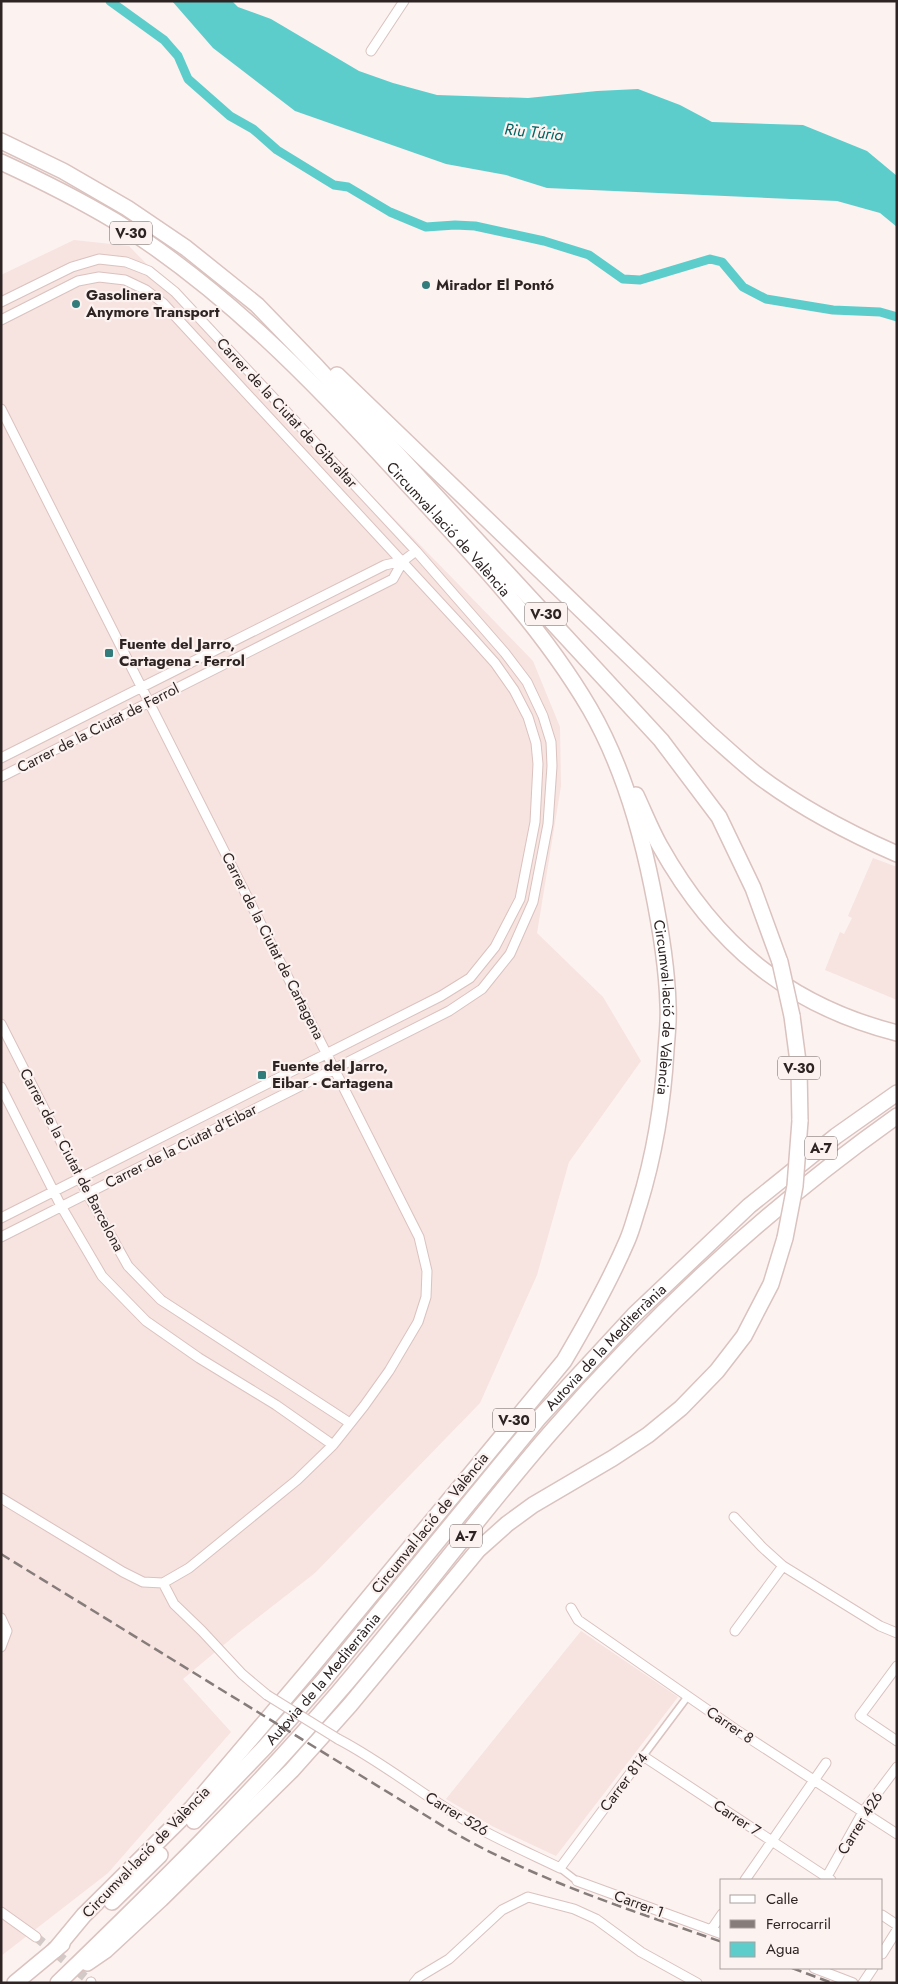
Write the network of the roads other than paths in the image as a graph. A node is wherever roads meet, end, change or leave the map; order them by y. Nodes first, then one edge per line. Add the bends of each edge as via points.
1 (404, 1) edge
2 (371, 51) dead end
3 (1, 141) edge
4 (1, 162) edge
5 (1, 302) edge
6 (257, 305) junction
7 (1, 320) edge
8 (1, 409) edge
9 (416, 550) junction
10 (403, 561) junction
11 (142, 687) junction
12 (149, 702) junction
13 (1, 758) edge
14 (617, 764) junction
15 (1, 777) edge
16 (897, 854) edge
17 (1, 1024) edge
18 (897, 1034) edge
19 (327, 1054) junction
20 (334, 1069) junction
21 (1, 1087) edge
22 (897, 1093) edge
23 (897, 1116) edge
24 (80, 1179) junction
25 (54, 1192) junction
26 (87, 1193) junction
27 (61, 1206) junction
28 (1, 1218) edge
29 (1, 1236) edge
30 (350, 1423) junction
31 (333, 1445) junction
32 (1, 1498) edge
33 (734, 1516) dead end
34 (783, 1566) junction
35 (163, 1583) junction
36 (571, 1608) dead end
37 (1, 1618) edge
38 (735, 1631) dead end
39 (897, 1632) edge
40 (1, 1647) edge
41 (897, 1666) edge
42 (688, 1696) junction
43 (897, 1741) edge
44 (643, 1756) junction
45 (826, 1763) dead end
46 (897, 1767) edge
47 (814, 1781) junction
48 (863, 1812) junction
49 (897, 1834) edge
50 (772, 1841) junction
51 (560, 1868) junction
52 (746, 1879) edge
53 (828, 1879) edge
54 (577, 1881) joint
55 (1, 1912) edge
56 (883, 1916) edge
57 (720, 1917) edge
58 (897, 1925) edge
59 (711, 1930) junction
60 (897, 1930) edge
61 (720, 1933) edge
62 (36, 1937) tunnel mouth
63 (55, 1950) junction
64 (883, 1952) edge
65 (817, 1969) edge
66 (872, 1969) edge
67 (59, 1982) edge
68 (15, 1983) edge
69 (414, 1983) edge
70 (697, 1983) edge
71 (852, 1983) edge
72 (863, 1983) edge

1 - 2 street
3 - 6 highway, Circumval·lació de València / V-30 via 63,171 127,208 186,248
4 - 14 highway, Circumval·lació de València / V-30 via 52,186 115,222 173,261 249,322 314,384 532,623 592,712
5 - 9 street, Carrer de la Ciutat de Gibraltar via 72,267 99,259 126,262 149,271 175,292
6 - 16 highway via 277,318 709,733 756,773 821,818
6 - 67 highway, Circumval·lació de València / V-30, bridge via 661,740 719,818 753,888 780,962 792,1016 799,1068 800,1120 795,1186 785,1238 771,1284 744,1336 717,1371 681,1408 648,1435 533,1505 478,1550 292,1770 106,1950
7 - 10 street, Carrer de la Ciutat de Gibraltar via 78,280 99,277 125,280 146,290 163,303
8 - 11 street, Carrer de la Ciutat de Cartagena
9 - 10 street
9 - 20 street, Carrer de la Ciutat de Gibraltar via 527,682 551,742 548,824 533,902 510,954 482,989 449,1012
10 - 11 street, Carrer de la Ciutat de Ferrol via 385,565
10 - 12 street, Carrer de la Ciutat de Ferrol via 393,579
10 - 19 street, Carrer de la Ciutat de Gibraltar via 495,663 514,690 536,743 535,822 520,899 495,947 470,978
11 - 12 street, Carrer de la Ciutat de Cartagena
11 - 13 street, Carrer de la Ciutat de Ferrol
12 - 15 street, Carrer de la Ciutat de Ferrol
12 - 19 street, Carrer de la Ciutat de Cartagena
14 - 18 highway via 630,781 659,845 684,886 726,938 754,964 812,1002
14 - 63 highway, Circumval·lació de València / V-30 via 644,844 662,933 668,1007 664,1094 652,1164 628,1238 590,1317 564,1360 191,1810 84,1915
17 - 24 street, Carrer de la Ciutat de Barcelona
19 - 20 street, Carrer de la Ciutat de Cartagena
19 - 24 street, Carrer de la Ciutat d'Eibar
20 - 26 street, Carrer de la Ciutat d'Eibar
20 - 30 street, Carrer de la Ciutat de Cartagena via 419,1237 427,1272 426,1297 418,1322 390,1371
21 - 25 street, Carrer de la Ciutat de Barcelona
22 - 63 highway, Autovia de la Mediterrània / A-7 via 836,1136 749,1206 634,1314 538,1419 265,1747 140,1877
23 - 67 highway, Autovia de la Mediterrània / A-7 via 800,1188 725,1253 643,1332 550,1433 279,1759 153,1891
24 - 25 street, Carrer de la Ciutat d'Eibar
24 - 26 street, Carrer de la Ciutat de Barcelona
25 - 27 street, Carrer de la Ciutat de Barcelona
25 - 28 street, Carrer de la Ciutat d'Eibar
26 - 27 street, Carrer de la Ciutat d'Eibar
26 - 30 street, Carrer de la Ciutat de Barcelona via 128,1266 161,1300
27 - 29 street, Carrer de la Ciutat d'Eibar
27 - 31 street, Carrer de la Ciutat de Barcelona via 102,1276 146,1321 276,1404
30 - 31 street, Carrer de la Ciutat de Cartagena
31 - 35 street, Carrer de la Ciutat de Cartagena via 297,1480 190,1568
32 - 35 street via 122,1572 144,1582
33 - 34 street
34 - 38 street
34 - 39 street via 880,1626
35 - 51 street, Carrer 526, bridge via 174,1604 267,1695 480,1829
36 - 42 street, Carrer 8 via 578,1620
37 - 40 street via 7,1631
41 - 43 street via 860,1716
42 - 44 street, Carrer 814
42 - 47 street, Carrer 8
44 - 50 street, Carrer 7
44 - 51 street, Carrer 814
45 - 47 street
46 - 48 street, Carrer 426
47 - 48 street, Carrer 8
47 - 50 street
48 - 49 street, Carrer 8
48 - 53 street, Carrer 426
50 - 52 street
50 - 53 street, Carrer 7
51 - 54 street, Carrer 1
54 - 59 street, Carrer 1
55 - 62 street
56 - 58 street
57 - 59 street
59 - 61 street, Carrer 1
60 - 64 street
63 - 68 highway, Autovia de la Mediterrània / A-7
65 - 71 street
66 - 72 street
69 - 70 street via 449,1959 502,1910 528,1897 574,1909 596,1919 640,1952

